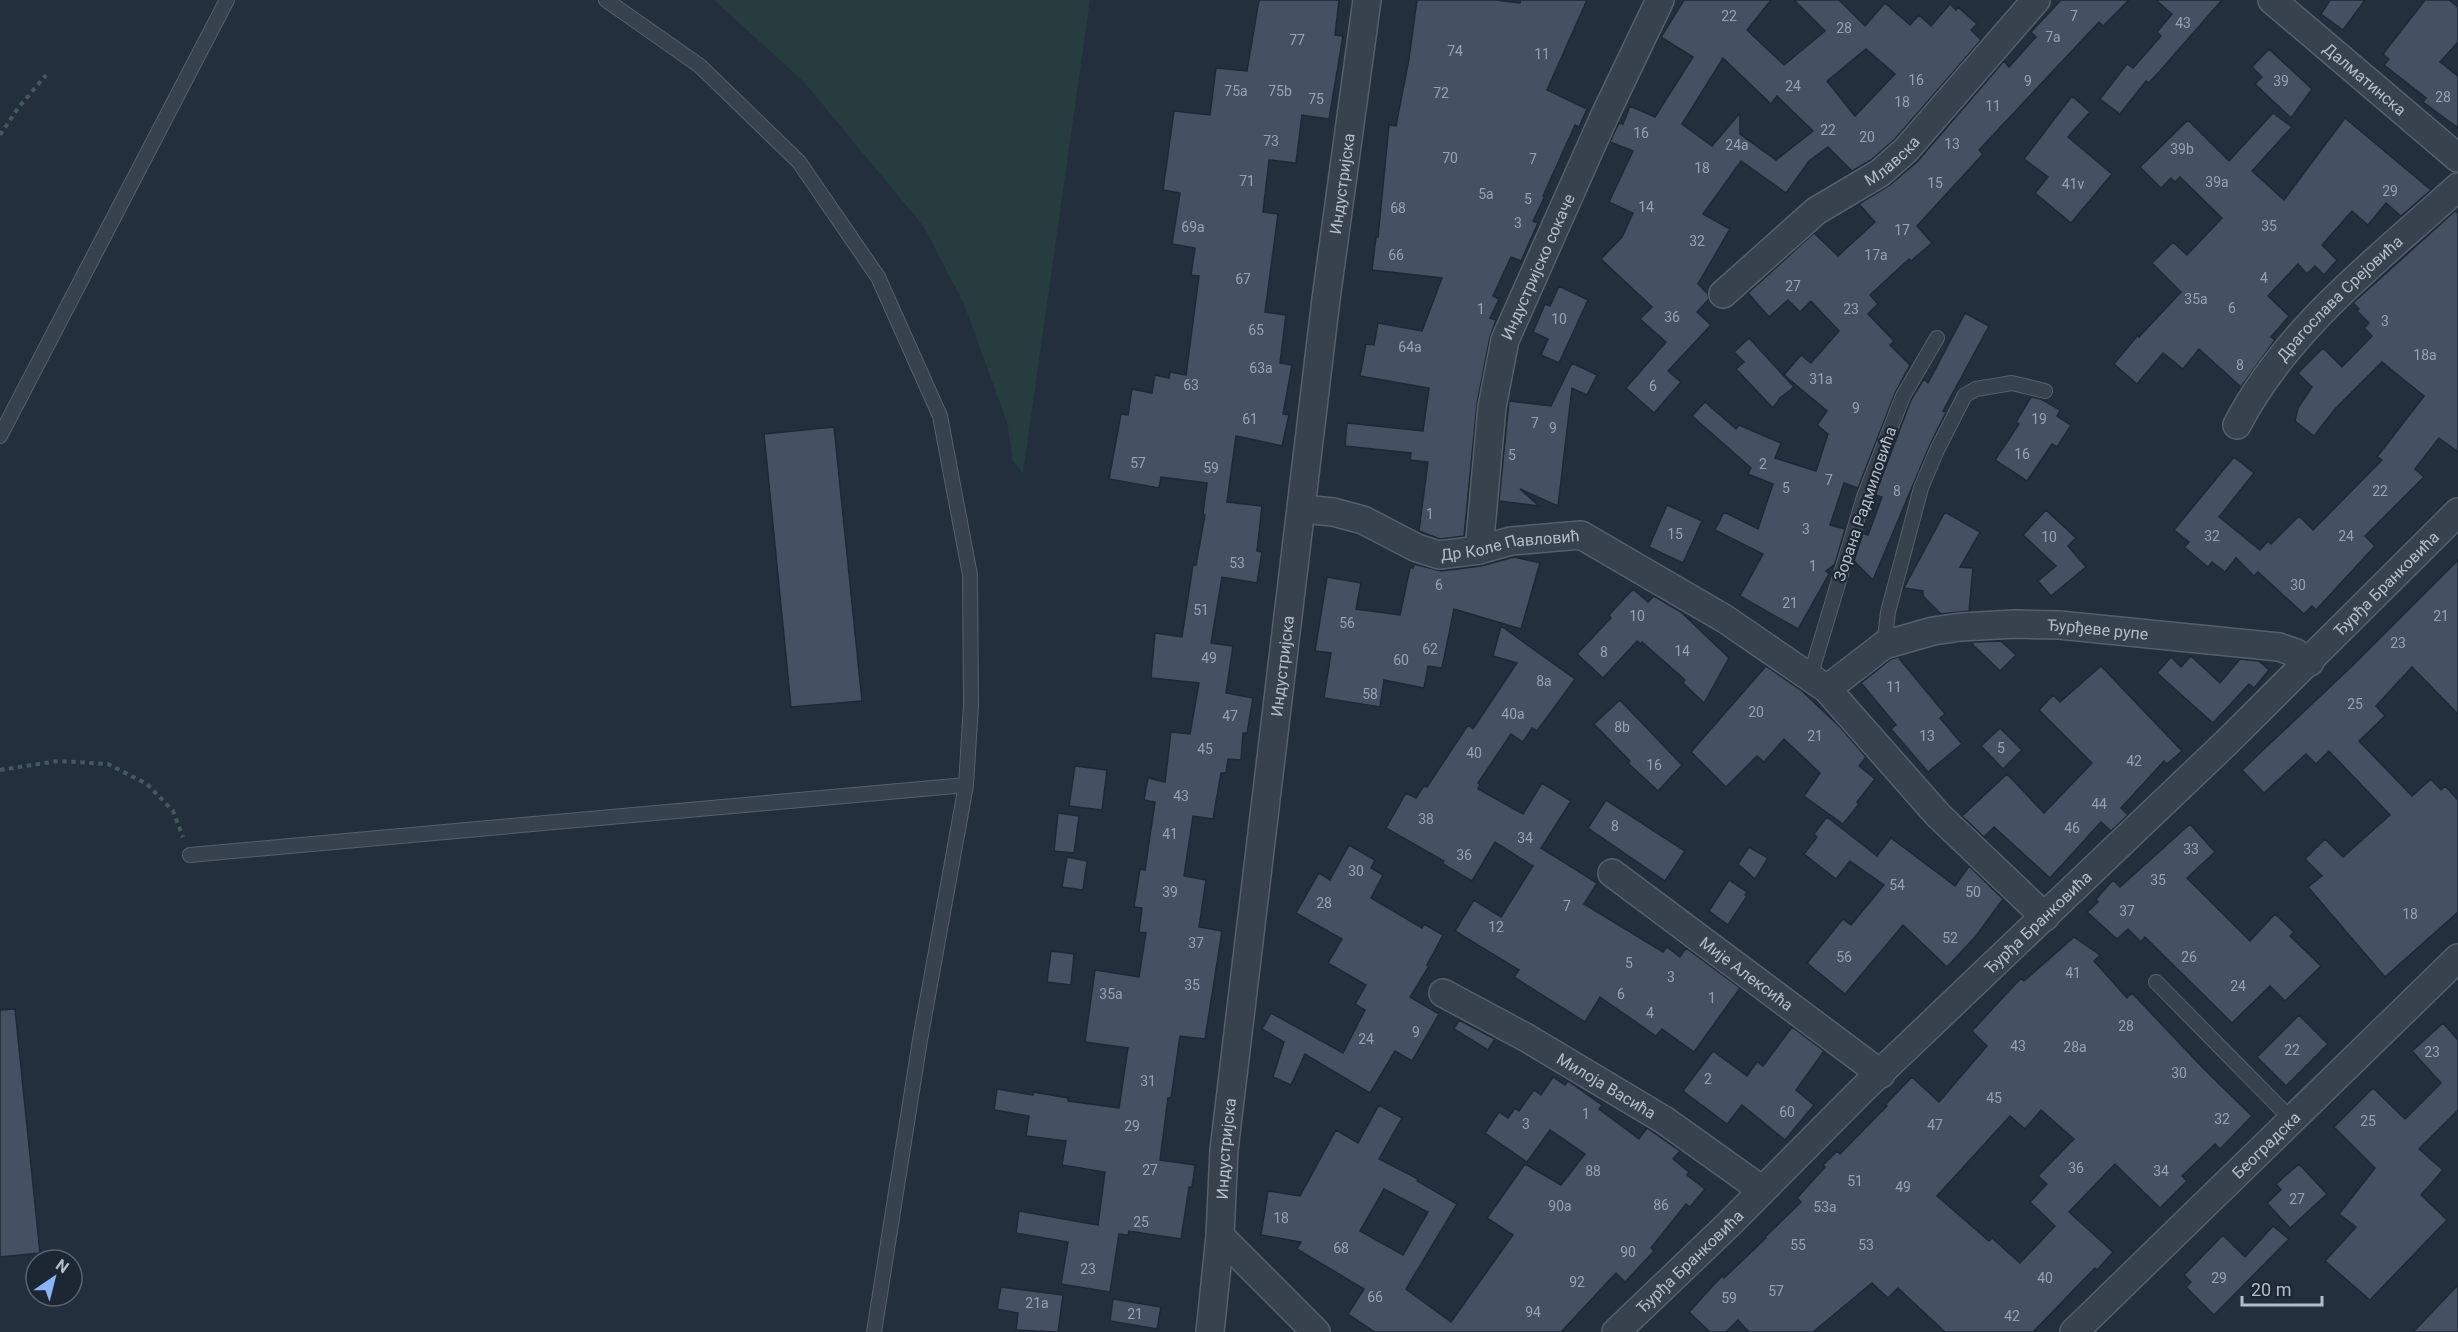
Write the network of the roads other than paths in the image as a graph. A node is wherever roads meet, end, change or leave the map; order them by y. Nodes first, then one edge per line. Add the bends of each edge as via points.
1 (226, 0) edge
2 (606, 0) edge
3 (1367, 0) edge
4 (1660, 0) edge
5 (2037, 0) edge
6 (2272, 0) edge
7 (2458, 158) edge
8 (2458, 187) edge
9 (1723, 294) dead end
10 (1937, 338) dead end
11 (2045, 391) dead end
12 (2237, 425) dead end
13 (0, 436) edge
14 (1301, 509) junction
15 (2458, 512) edge
16 (1479, 550) junction
17 (1884, 645) junction
18 (2310, 662) junction
19 (1819, 683) junction
20 (966, 785) junction
21 (190, 855) road end
22 (1612, 873) dead end
23 (2045, 917) junction
24 (2458, 958) edge
25 (2156, 982) dead end
26 (1443, 993) dead end
27 (1881, 1074) junction
28 (2292, 1120) junction
29 (1762, 1190) junction
30 (1220, 1236) junction
31 (874, 1332) edge
32 (1210, 1332) edge
33 (1316, 1332) edge
34 (1616, 1332) edge
35 (2074, 1332) edge

1 - 13 lane
2 - 20 lane via 700,66 799,162 878,277 940,416 970,575 971,705
3 - 14 street, Индустријска
4 - 16 street, Индустријско сокаче via 1505,340 1492,407
5 - 9 street, Млавска via 1906,150 1880,173 1816,211
6 - 7 street, Далматинска
8 - 12 street, Драгослава Срејовића via 2327,307 2266,377
10 - 19 lane, Зорана Радмиловића via 1903,396 1864,497
11 - 17 lane via 2012,383 1976,389 1965,395 1922,488 1888,612
14 - 16 street, Др Коле Павловић via 1363,520 1439,555
14 - 30 street, Индустријска via 1224,1150
15 - 18 street, Ђурђа Бранковића
16 - 19 street, Др Коле Павловић via 1511,541 1581,535 1725,619
17 - 18 street, Ђурђеве рупе via 1961,627 2059,625 2279,647
17 - 19 street, Ђурђеве рупе
18 - 23 street, Ђурђа Бранковића
19 - 23 street via 1938,814
20 - 21 lane
20 - 31 lane via 920,1040
22 - 27 street, Мије Алексића
23 - 27 street, Ђурђа Бранковића
24 - 28 street, Београдска
25 - 28 lane
26 - 29 street, Милоја Васића via 1664,1120
27 - 29 street, Ђурђа Бранковића
28 - 35 street, Београдска
29 - 34 street, Ђурђа Бранковића
30 - 32 street, Индустријска
30 - 33 street

